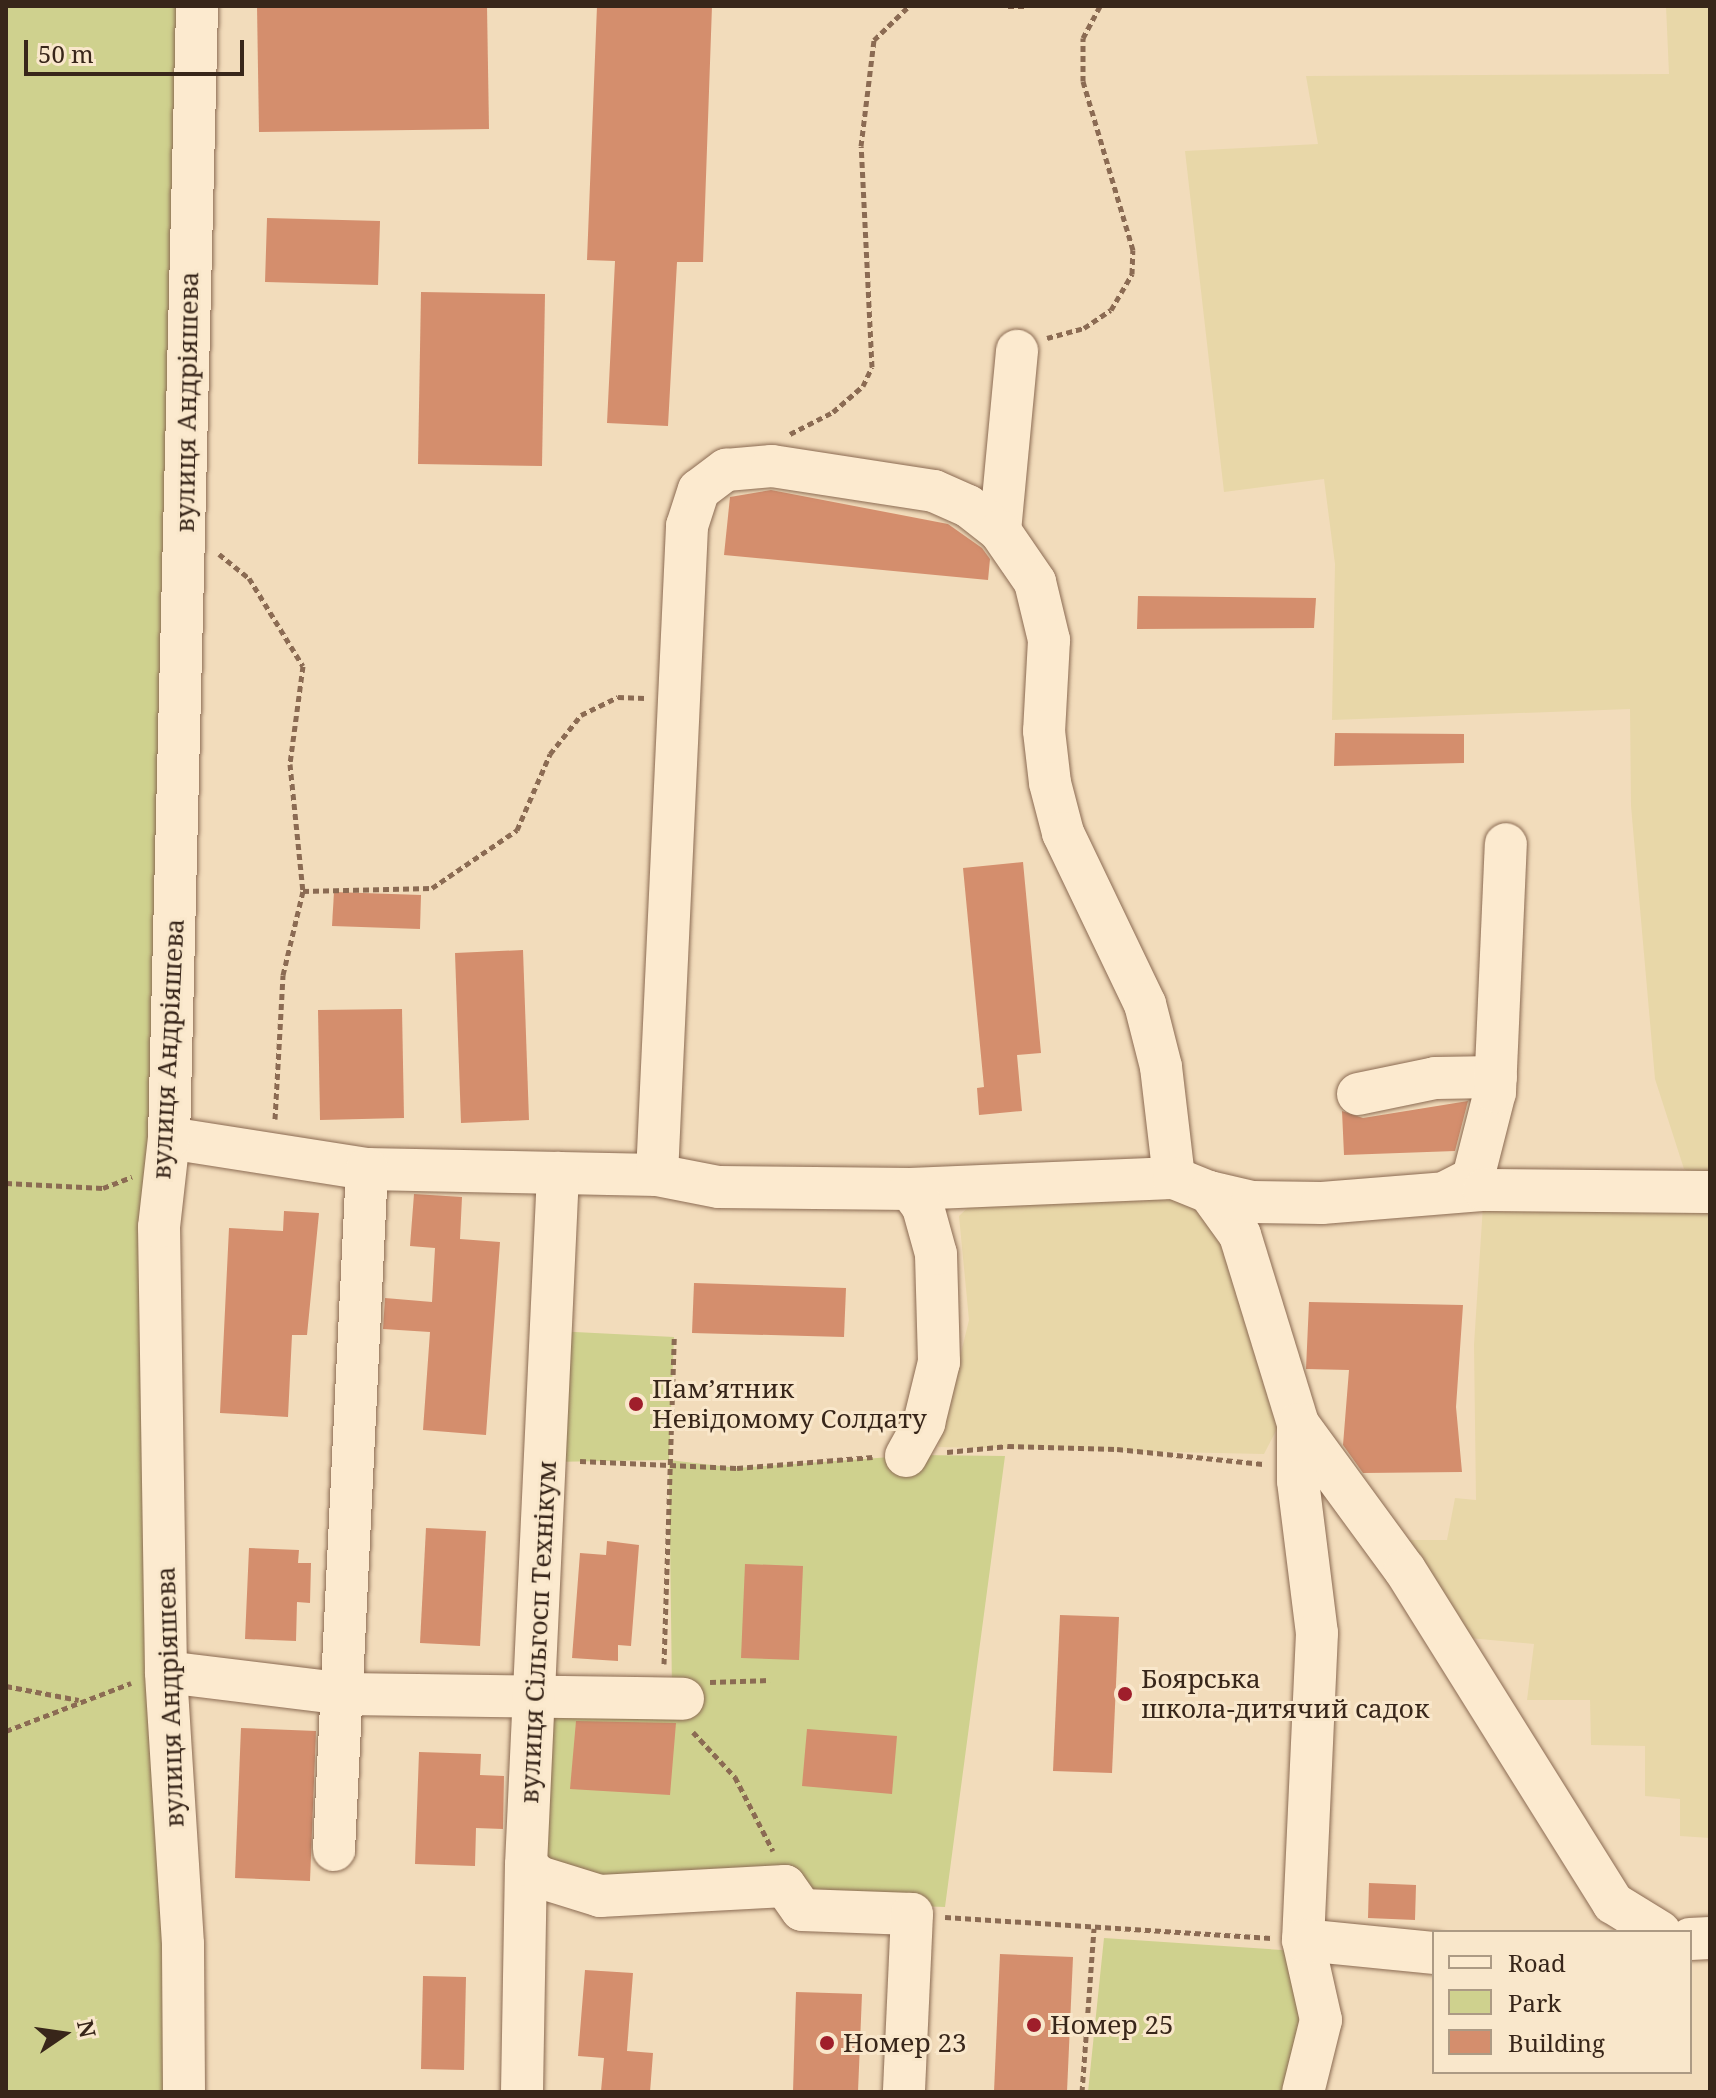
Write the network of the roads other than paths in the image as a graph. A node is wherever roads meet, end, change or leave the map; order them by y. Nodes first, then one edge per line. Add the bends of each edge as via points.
1 (197, 6) edge
2 (1017, 351) road end
3 (1000, 531) junction
4 (1506, 844) dead end
5 (1496, 1077) junction
6 (1358, 1094) dead end
7 (166, 1152) junction
8 (367, 1169) junction
9 (558, 1173) junction
10 (657, 1175) junction
11 (1192, 1185) junction
12 (910, 1189) junction
13 (1448, 1191) junction
14 (1710, 1192) edge
15 (1298, 1424) junction
16 (906, 1456) dead end
17 (166, 1672) junction
18 (345, 1694) junction
19 (535, 1695) junction
20 (673, 1698) road end
21 (334, 1850) dead end
22 (526, 1865) junction
23 (1657, 1930) edge
24 (1303, 1940) junction
25 (1432, 1953) edge
26 (184, 2092) edge
27 (522, 2092) edge
28 (904, 2092) edge
29 (1303, 2092) edge

1 - 7 street, вулиця Андріяшева
2 - 3 street
3 - 10 street via 968,506 934,491 772,466 726,470 699,490 687,526
3 - 11 street via 1035,582 1049,640 1044,731 1063,833 1145,1004
4 - 5 street
5 - 6 street via 1435,1078
5 - 13 street via 1473,1178
7 - 8 street via 273,1154
7 - 17 street, вулиця Андріяшева
8 - 9 street
8 - 18 street
9 - 10 street
9 - 19 street, вулиця Сільгосп Технікум
10 - 12 street via 719,1187
11 - 12 street
11 - 13 street via 1252,1202 1322,1203
11 - 15 street via 1240,1235
12 - 16 street via 923,1207 936,1254 939,1362 924,1423
13 - 14 street
15 - 23 street via 1405,1570 1613,1903
15 - 24 street via 1298,1481 1317,1633
17 - 18 street
17 - 26 street, вулиця Андріяшева via 183,1944
18 - 19 street
18 - 21 street
19 - 20 street
19 - 22 street, вулиця Сільгосп Технікум
22 - 27 street, вулиця Сільгосп Технікум
22 - 28 street via 539,1877 600,1896 785,1886 802,1910 912,1914
24 - 25 street
24 - 29 street via 1321,2020 1313,2072

